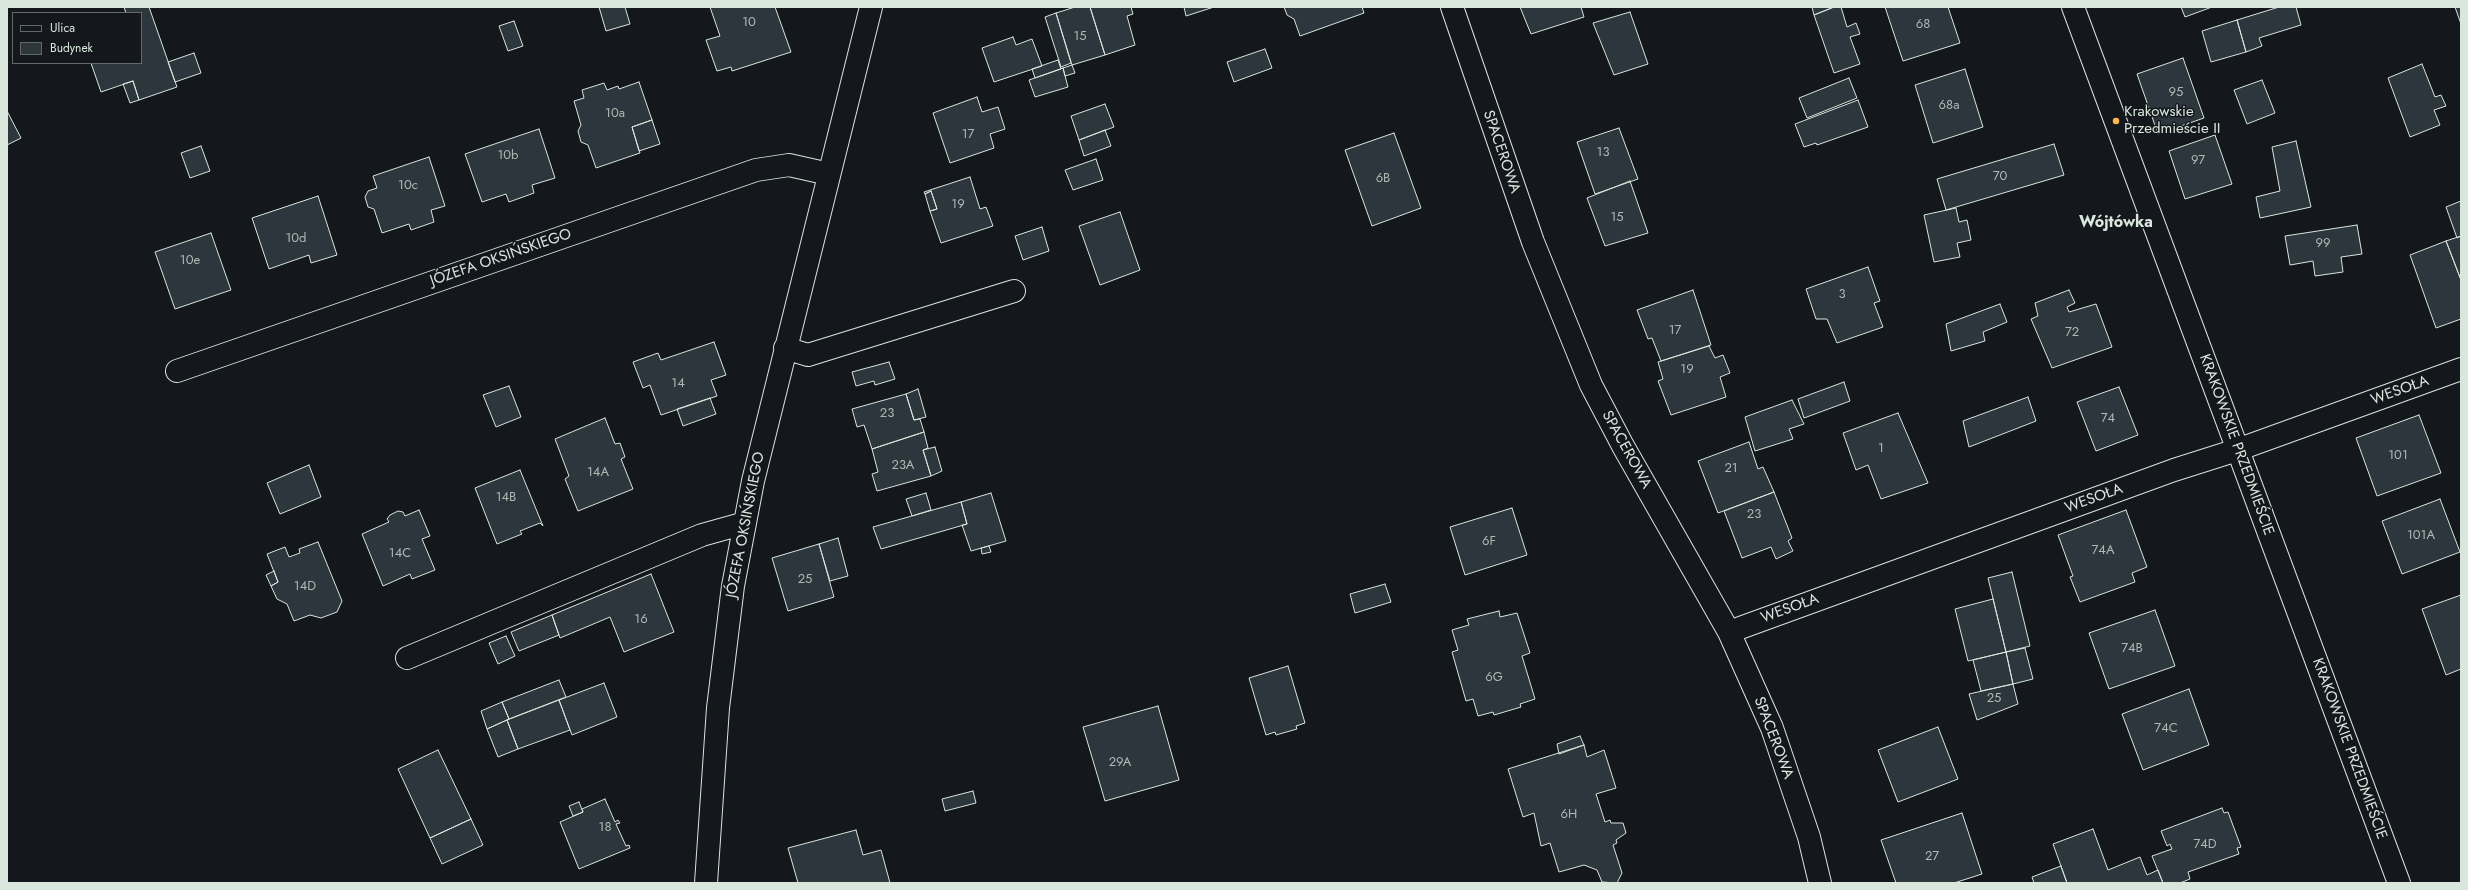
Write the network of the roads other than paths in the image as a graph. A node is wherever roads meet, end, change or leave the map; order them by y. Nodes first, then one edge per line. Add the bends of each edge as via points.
1 (871, 7) edge
2 (1452, 7) edge
3 (2073, 7) edge
4 (829, 174) junction
5 (1014, 291) dead end
6 (785, 348) junction
7 (2461, 370) edge
8 (176, 371) dead end
9 (2237, 450) junction
10 (745, 523) junction
11 (1729, 632) junction
12 (407, 658) dead end
13 (706, 883) edge
14 (1820, 883) edge
15 (2399, 883) edge

1 - 4 street, JÓZEFA OKSIŃSKIEGO
2 - 11 street, SPACEROWA via 1533,242 1591,385
3 - 9 street, KRAKOWSKIE PRZEDMIEŚCIE
4 - 6 street, JÓZEFA OKSIŃSKIEGO
4 - 8 street, JÓZEFA OKSIŃSKIEGO via 789,165 756,170
5 - 6 street via 808,355
6 - 10 street, JÓZEFA OKSIŃSKIEGO
7 - 9 street, WESOŁA
9 - 11 street, WESOŁA via 2174,470
9 - 15 street, KRAKOWSKIE PRZEDMIEŚCIE
10 - 12 street via 702,535
10 - 13 street, JÓZEFA OKSIŃSKIEGO via 733,586 718,708
11 - 14 street, SPACEROWA via 1772,728 1809,836

